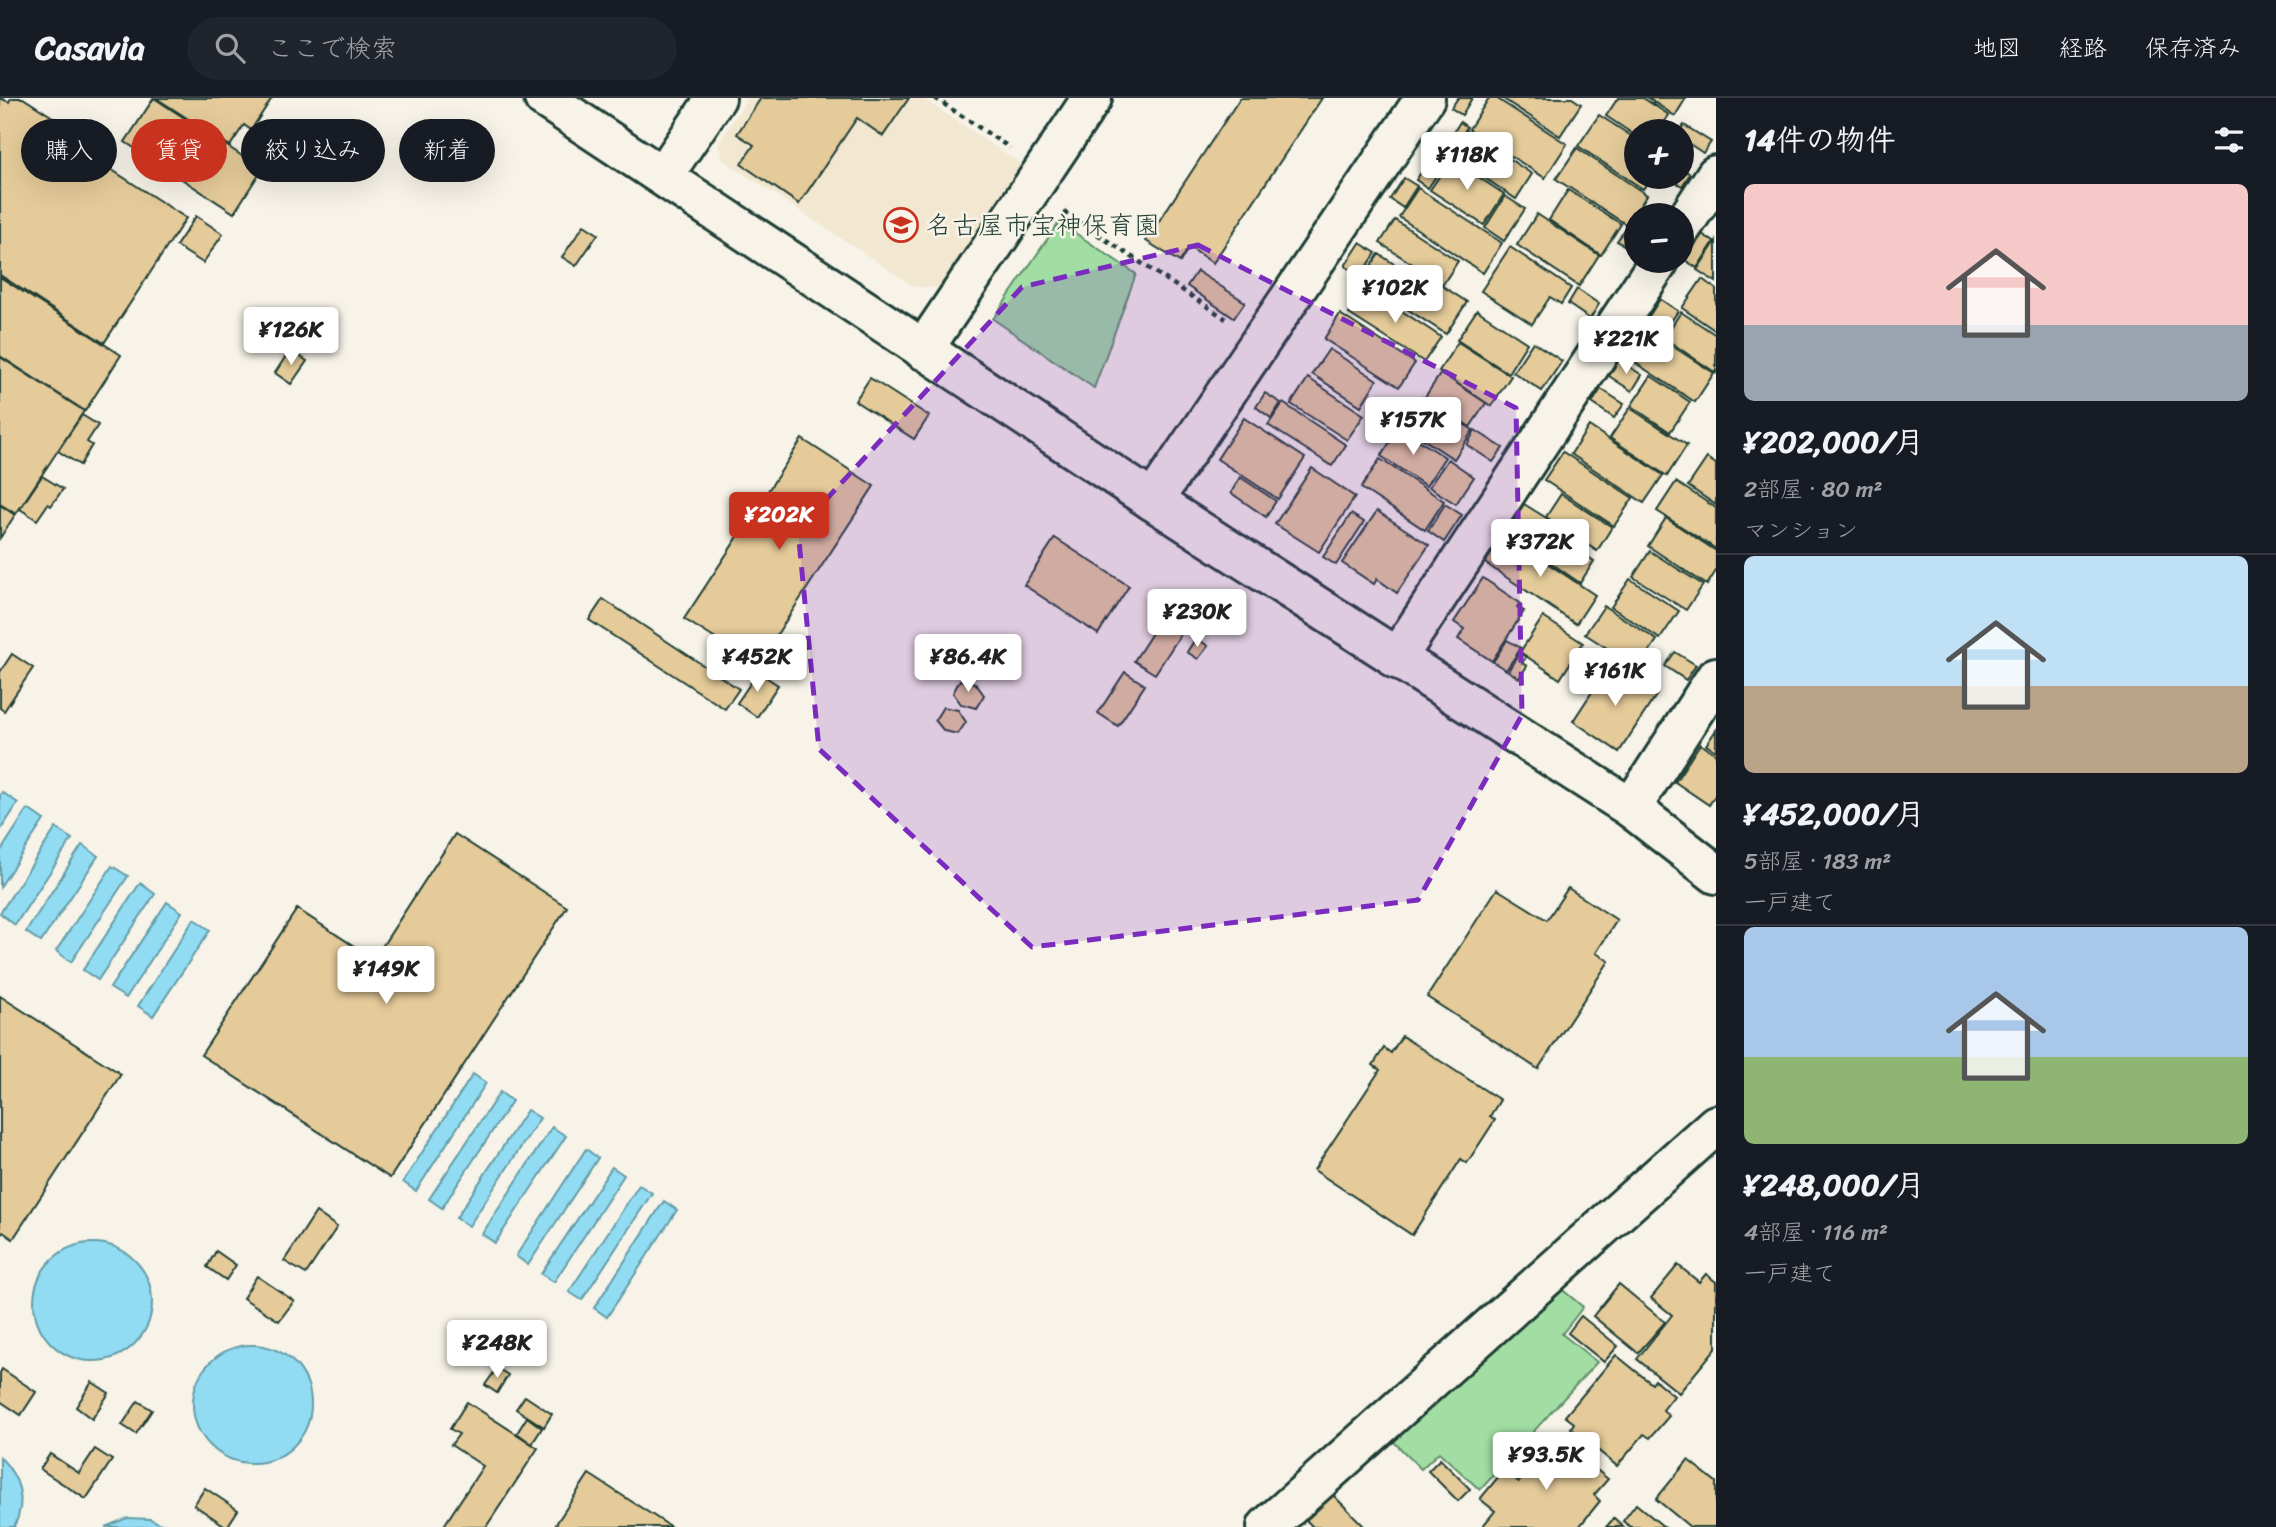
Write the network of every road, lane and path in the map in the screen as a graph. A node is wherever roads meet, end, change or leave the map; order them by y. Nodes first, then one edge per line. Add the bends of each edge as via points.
1 (544, 98) edge
2 (716, 98) edge
3 (934, 98) edge
4 (1092, 98) edge
5 (1425, 98) edge
6 (1716, 175) edge
7 (663, 176) junction
8 (1037, 180) junction
9 (1694, 209) edge
10 (1651, 273) edge
11 (1260, 342) junction
12 (923, 350) junction
13 (1153, 501) junction
14 (1396, 659) junction
15 (1716, 677) edge
16 (1630, 808) junction
17 (1716, 874) edge
18 (1716, 1125) edge
19 (1267, 1527) edge

1 - 7 street
2 - 7 street
3 - 8 path
4 - 8 street
5 - 11 street
6 - 9 street
7 - 12 street
8 - 11 path
8 - 12 street
10 - 14 street
11 - 13 street
12 - 13 street
13 - 14 street
14 - 16 street
15 - 16 street
16 - 17 street
18 - 19 street

